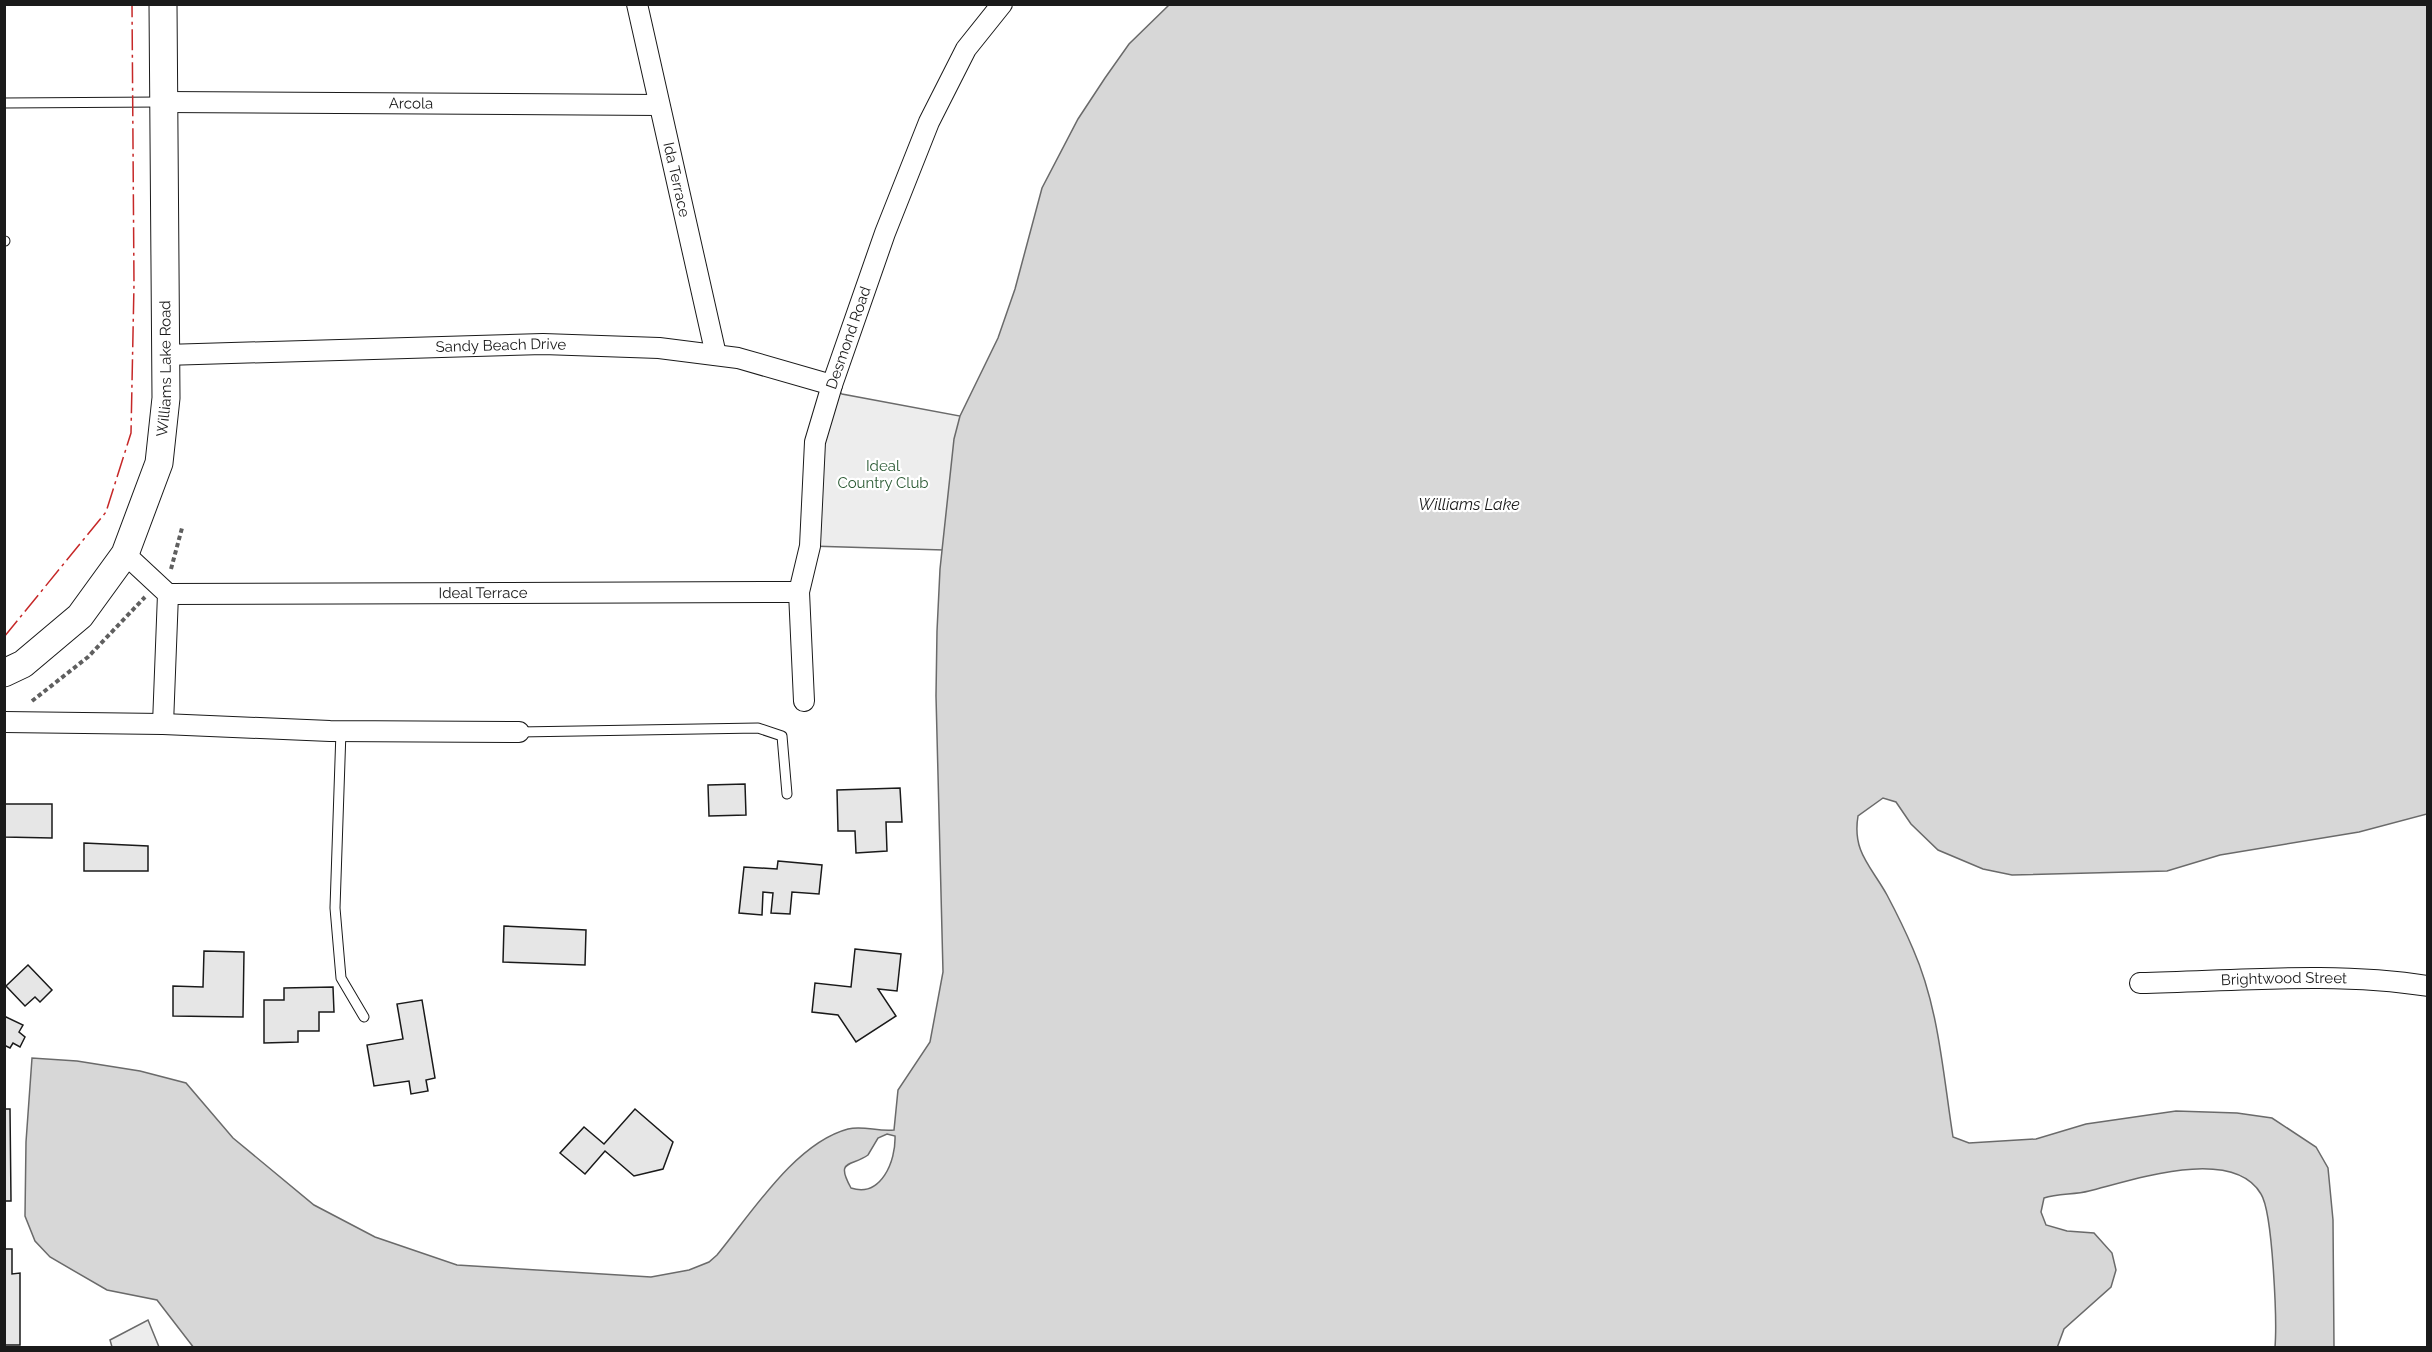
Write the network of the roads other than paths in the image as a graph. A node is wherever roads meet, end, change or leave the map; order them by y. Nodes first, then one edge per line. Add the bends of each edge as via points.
1 (163, 4) edge
2 (637, 4) edge
3 (1002, 4) edge
4 (164, 102) junction
5 (4, 103) edge
6 (659, 105) junction
7 (165, 355) junction
8 (716, 355) junction
9 (832, 385) junction
10 (124, 554) junction
11 (799, 592) junction
12 (168, 594) junction
13 (4, 673) edge
14 (804, 701) dead end
15 (4, 722) edge
16 (163, 724) junction
17 (341, 731) junction
18 (519, 732) joint
19 (787, 794) dead end
20 (2140, 983) dead end
21 (2427, 986) edge
22 (363, 1017) dead end

1 - 4 main road, Williams Lake Road
2 - 6 street, Ida Terrace
3 - 9 street, Desmond Road via 966,49 929,122
4 - 5 lane
4 - 6 street, Arcola
4 - 7 main road, Williams Lake Road
6 - 8 street, Ida Terrace
7 - 8 street, Sandy Beach Drive via 543,344 658,348
7 - 10 main road, Williams Lake Road via 166,398 159,463
8 - 9 street, Sandy Beach Drive
9 - 11 street, Desmond Road via 815,442 810,546
10 - 12 street
10 - 13 main road, Williams Lake Road via 80,616 22,664
11 - 12 street, Ideal Terrace
11 - 14 street, Desmond Road
12 - 16 street
15 - 16 street
16 - 17 street
17 - 18 street
17 - 22 lane via 336,920 341,978
18 - 19 lane via 758,728 782,736
20 - 21 street, Brightwood Street via 2294,979 2397,981

